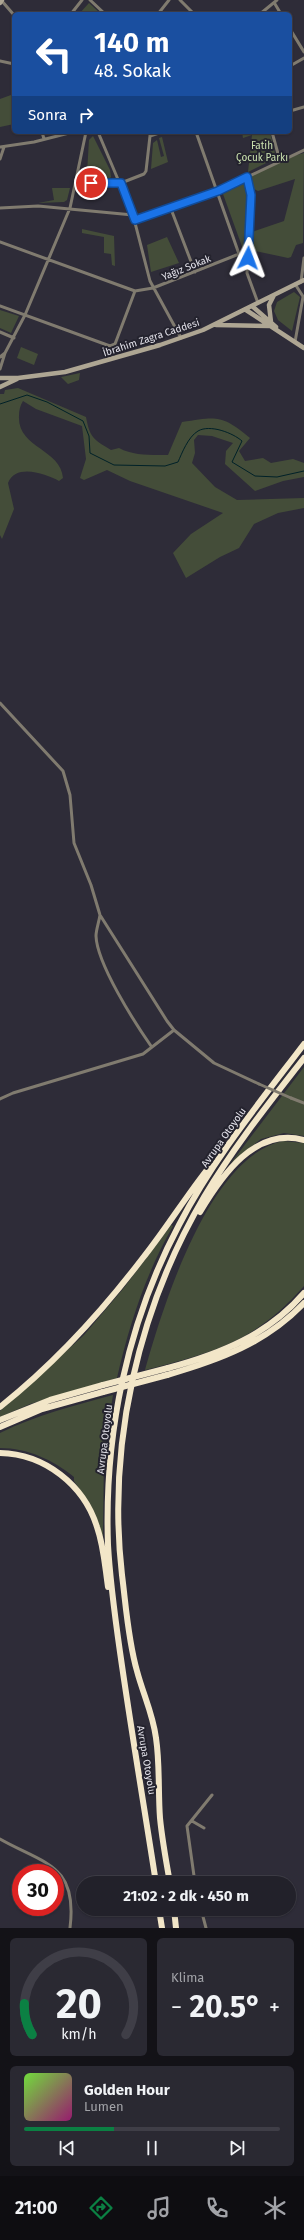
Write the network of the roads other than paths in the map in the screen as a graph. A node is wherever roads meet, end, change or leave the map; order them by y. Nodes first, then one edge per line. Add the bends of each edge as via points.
1 (82, 0) edge
2 (90, 0) edge
3 (161, 0) edge
4 (170, 0) edge
5 (180, 0) edge
6 (277, 0) edge
7 (1, 1) edge
8 (275, 4) junction
9 (165, 5) junction
10 (73, 12) edge
11 (103, 12) edge
12 (160, 12) edge
13 (192, 12) edge
14 (263, 12) edge
15 (280, 12) edge
16 (12, 13) edge
17 (292, 32) edge
18 (304, 52) edge
19 (304, 58) edge
20 (0, 61) edge
21 (12, 64) edge
22 (292, 65) edge
23 (304, 107) edge
24 (292, 110) edge
25 (43, 134) edge
26 (58, 134) edge
27 (64, 134) edge
28 (86, 134) edge
29 (99, 134) edge
30 (156, 134) edge
31 (197, 134) edge
32 (273, 134) edge
33 (54, 136) junction
34 (150, 136) joint
35 (44, 139) junction
36 (4, 146) junction
37 (0, 147) edge
38 (304, 150) edge
39 (0, 159) edge
40 (280, 161) junction
41 (247, 177) junction
42 (76, 183) junction
43 (121, 183) junction
44 (218, 191) junction
45 (0, 208) edge
46 (70, 208) junction
47 (171, 209) junction
48 (133, 215) junction
49 (135, 220) junction
50 (0, 242) edge
51 (49, 258) junction
52 (304, 258) edge
53 (195, 272) junction
54 (302, 281) edge
55 (295, 284) junction
56 (153, 288) junction
57 (135, 291) junction
58 (274, 295) junction
59 (303, 298) edge
60 (258, 303) junction
61 (0, 306) edge
62 (252, 306) junction
63 (246, 310) junction
64 (25, 316) junction
65 (271, 324) junction
66 (214, 325) junction
67 (0, 332) edge
68 (14, 338) junction
69 (181, 338) junction
70 (295, 342) junction
71 (304, 348) edge
72 (5, 353) junction
73 (0, 357) edge
74 (0, 368) edge
75 (0, 378) edge
76 (18, 378) junction
77 (0, 387) edge
78 (0, 703) edge
79 (100, 915) junction
80 (174, 1030) junction
81 (304, 1044) edge
82 (151, 1046) junction
83 (304, 1058) edge
84 (0, 1099) edge
85 (304, 1104) edge
86 (232, 1138) junction
87 (304, 1140) edge
88 (166, 1274) junction
89 (304, 1293) edge
90 (304, 1302) edge
91 (103, 1389) junction
92 (0, 1407) edge
93 (0, 1420) edge
94 (0, 1427) edge
95 (0, 1453) edge
96 (117, 1628) junction
97 (212, 1795) dead end
98 (192, 1821) junction
99 (204, 1828) dead end
100 (0, 1839) edge
101 (155, 1876) edge
102 (169, 1876) edge
103 (195, 1876) edge
104 (160, 1916) edge
105 (175, 1916) edge
106 (203, 1916) edge
107 (70, 1928) edge
108 (162, 1928) edge
109 (176, 1928) edge
110 (206, 1928) edge

1 - 10 street
2 - 11 street
3 - 9 street
4 - 9 street
5 - 13 street
6 - 8 street
7 - 16 street
8 - 14 street
8 - 15 street
9 - 12 street
17 - 18 street
19 - 22 street
20 - 21 street
23 - 24 street
25 - 35 street
26 - 33 street
27 - 33 street
28 - 42 street
29 - 43 street
30 - 34 street
31 - 44 street, Yağız Sokak
32 - 40 street
33 - 35 street
34 - 43 street via 146,171
35 - 36 street
36 - 37 street
36 - 39 street
38 - 40 street
40 - 41 street
41 - 44 street
41 - 60 street via 251,195 247,273
42 - 43 street
42 - 46 street
43 - 48 street
44 - 47 street
44 - 53 street, Yağız Sokak via 239,254
45 - 46 street
46 - 48 street
46 - 51 street
47 - 49 street
47 - 53 street
48 - 49 street
49 - 56 street
50 - 51 street
51 - 57 street
51 - 64 street
52 - 54 street
53 - 56 street, Yağız Sokak
54 - 55 main road, İbrahim Zagra Caddesi
55 - 58 main road, İbrahim Zagra Caddesi
55 - 59 street
56 - 57 street, Yağız Sokak
56 - 69 street
57 - 64 street via 115,344 110,346
58 - 60 main road, İbrahim Zagra Caddesi
58 - 65 main road via 269,305
59 - 70 street
60 - 62 main road, İbrahim Zagra Caddesi
61 - 64 street
62 - 63 main road, İbrahim Zagra Caddesi
62 - 65 main road
63 - 65 main road
63 - 66 main road, İbrahim Zagra Caddesi
64 - 68 street
65 - 66 main road
65 - 70 main road
66 - 69 main road, İbrahim Zagra Caddesi
67 - 68 street
68 - 72 street
69 - 76 main road, İbrahim Zagra Caddesi via 65,372
70 - 71 main road
72 - 73 street
72 - 74 street
75 - 76 main road, İbrahim Zagra Caddesi
76 - 77 main road, İbrahim Zagra Caddesi
78 - 79 street via 54,759 66,777 74,842
79 - 80 street
79 - 82 street via 96,937 103,959 134,1022
80 - 82 street
80 - 85 street, bridge via 214,1063
81 - 86 highway, Avrupa Otoyolu
82 - 84 street via 143,1054 13,1092
83 - 88 highway, Avrupa Otoyolu via 220,1170 192,1218
86 - 92 highway via 142,1260 98,1314 55,1360
86 - 96 highway, Avrupa Otoyolu via 169,1245 142,1308 127,1358 114,1426 109,1479 108,1547
87 - 88 highway via 288,1138 260,1144 239,1160 210,1196
88 - 102 highway, Avrupa Otoyolu via 141,1345 131,1392 123,1444 119,1529 122,1574 133,1654 156,1738 160,1817
89 - 91 highway, bridge via 284,1313 256,1334 219,1352
90 - 91 highway, bridge via 278,1327 218,1360 167,1375
91 - 93 highway via 50,1400
91 - 94 highway via 42,1409
95 - 96 highway via 24,1456 42,1462 62,1475 82,1496 94,1518 100,1537
96 - 101 highway, Avrupa Otoyolu
97 - 98 street
98 - 99 street
98 - 103 street via 187,1826
100 - 107 street via 44,1860 57,1871 70,1899
104 - 108 highway
105 - 109 highway
106 - 110 street

